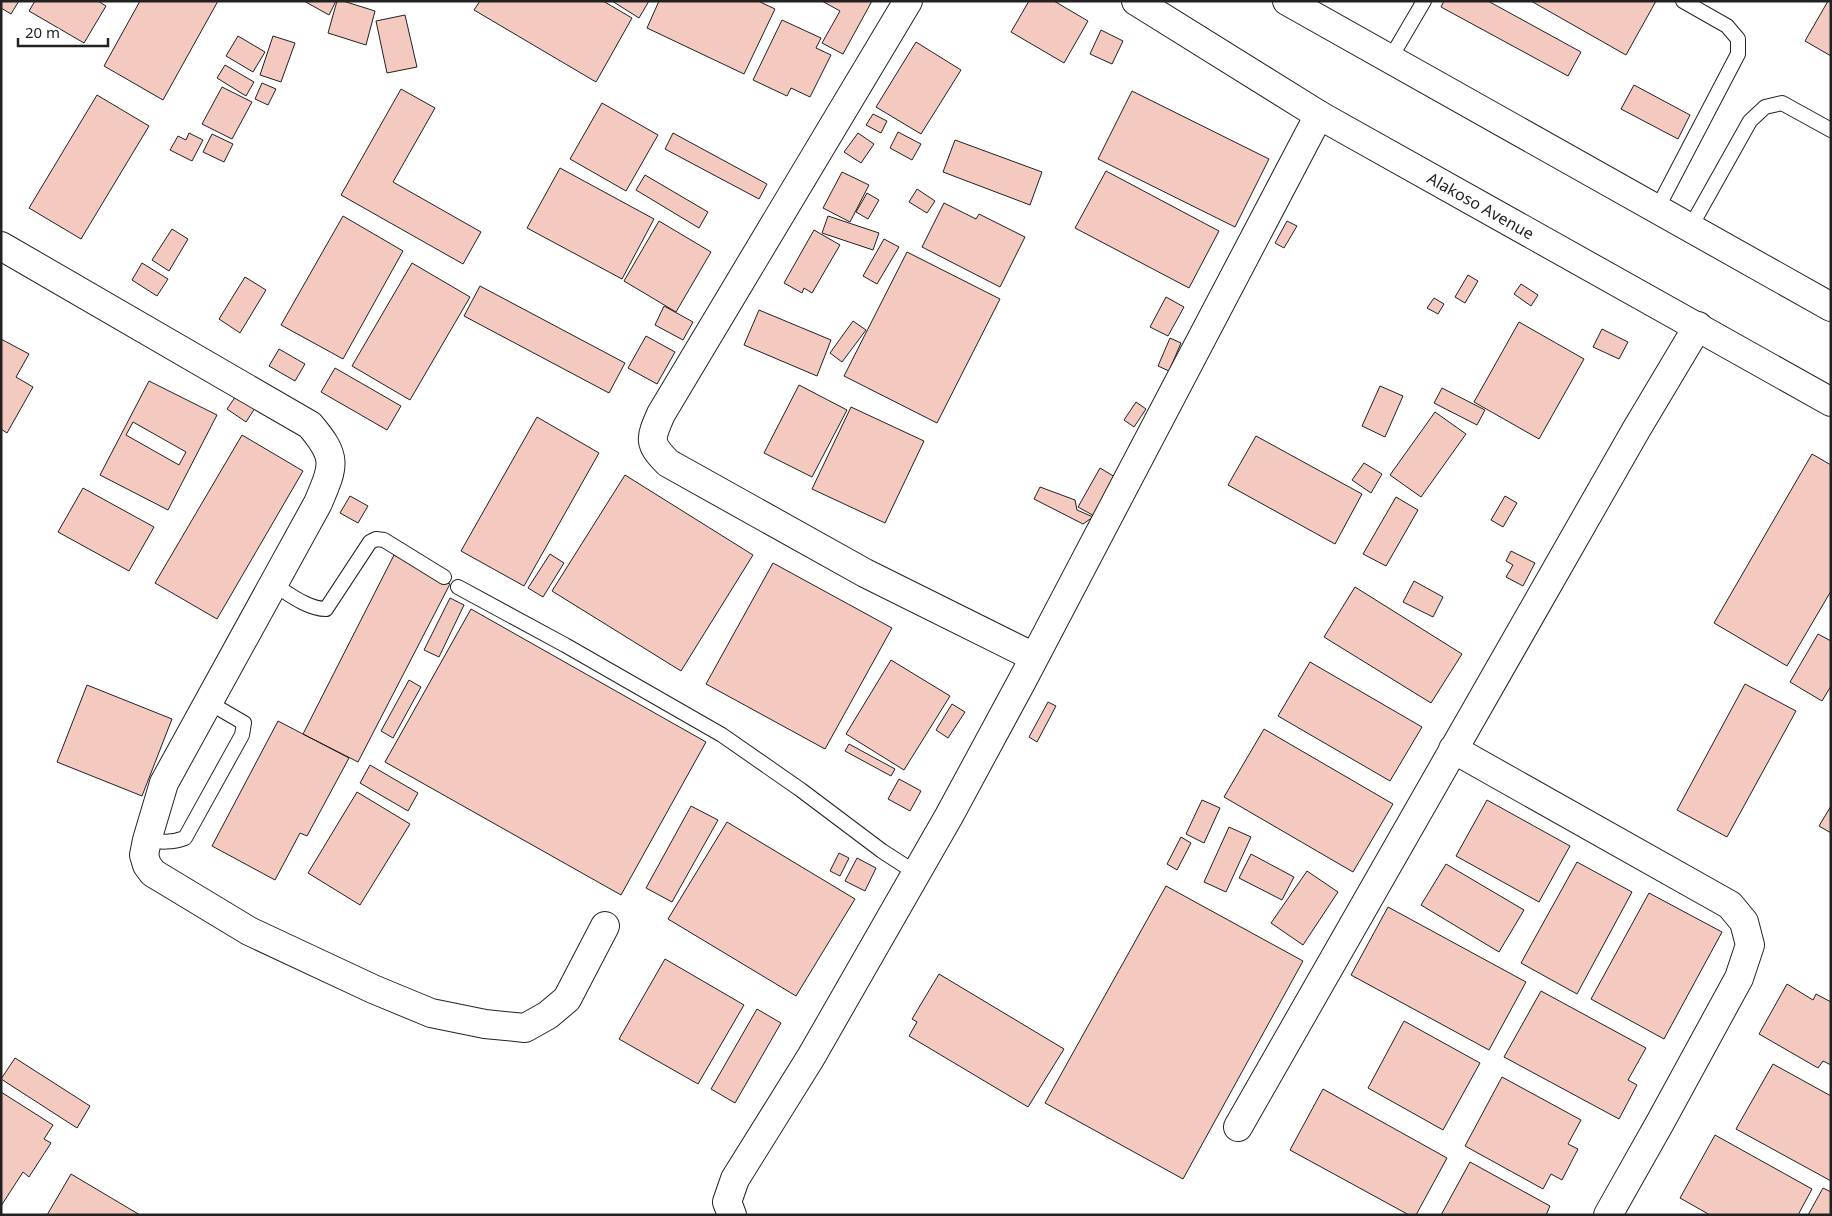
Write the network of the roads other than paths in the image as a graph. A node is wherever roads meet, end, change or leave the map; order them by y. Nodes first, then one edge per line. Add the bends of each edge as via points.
1 (908, 1) edge
2 (1136, 1) edge
3 (1288, 1) edge
4 (1424, 1) edge
5 (1684, 1) edge
6 (1390, 59) junction
7 (1319, 115) junction
8 (1831, 130) edge
9 (1657, 208) junction
10 (1690, 228) junction
11 (1, 246) edge
12 (1831, 308) edge
13 (1698, 326) junction
14 (1831, 402) edge
15 (444, 577) dead end
16 (273, 584) junction
17 (458, 587) dead end
18 (1034, 657) junction
19 (208, 702) junction
20 (1453, 749) junction
21 (147, 840) junction
22 (916, 873) junction
23 (605, 926) dead end
24 (1238, 1127) dead end
25 (732, 1215) edge
26 (1608, 1215) edge

1 - 18 street via 666,406 652,434 655,450 668,462 865,573
2 - 7 street, Alakoso Avenue
3 - 6 street
4 - 6 lane
5 - 9 lane via 1727,26 1738,39 1738,54
6 - 9 street
7 - 13 street, Alakoso Avenue
7 - 18 street
8 - 10 lane via 1782,103 1765,107 1750,120
9 - 10 street
10 - 12 street
11 - 16 street via 310,425 331,455 330,474 318,503
13 - 14 street, Alakoso Avenue
13 - 20 street
15 - 16 lane via 384,540 376,539 370,542 326,609 318,609
16 - 19 street
17 - 22 lane via 722,735
18 - 22 street
19 - 21 street via 164,783
19 - 21 lane via 244,723 242,735 185,838 163,842
20 - 24 street
20 - 26 street via 1730,905 1744,922 1750,945 1739,978
21 - 23 street via 144,855 153,873 249,931 431,1013 485,1024 525,1028 568,1000
22 - 25 street via 811,1057 736,1179 727,1202

